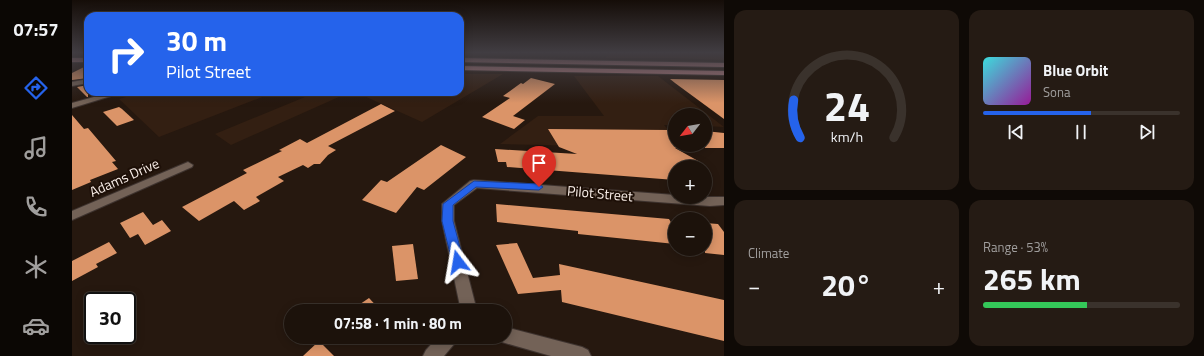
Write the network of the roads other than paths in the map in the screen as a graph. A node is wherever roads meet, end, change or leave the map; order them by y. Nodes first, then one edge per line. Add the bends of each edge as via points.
1 (545, 70) edge
2 (724, 73) edge
3 (84, 82) edge
4 (72, 84) edge
5 (106, 96) edge
6 (72, 106) edge
7 (188, 165) dead end
8 (724, 201) edge
9 (72, 216) edge
10 (467, 304) edge
11 (512, 338) edge
12 (443, 344) edge
13 (432, 356) edge
14 (582, 356) edge

1 - 2 main road
3 - 4 street
5 - 6 street
7 - 9 street, Adams Drive
8 - 10 street, Pilot Street via 474,184 448,204 448,221
11 - 14 street
12 - 13 street

